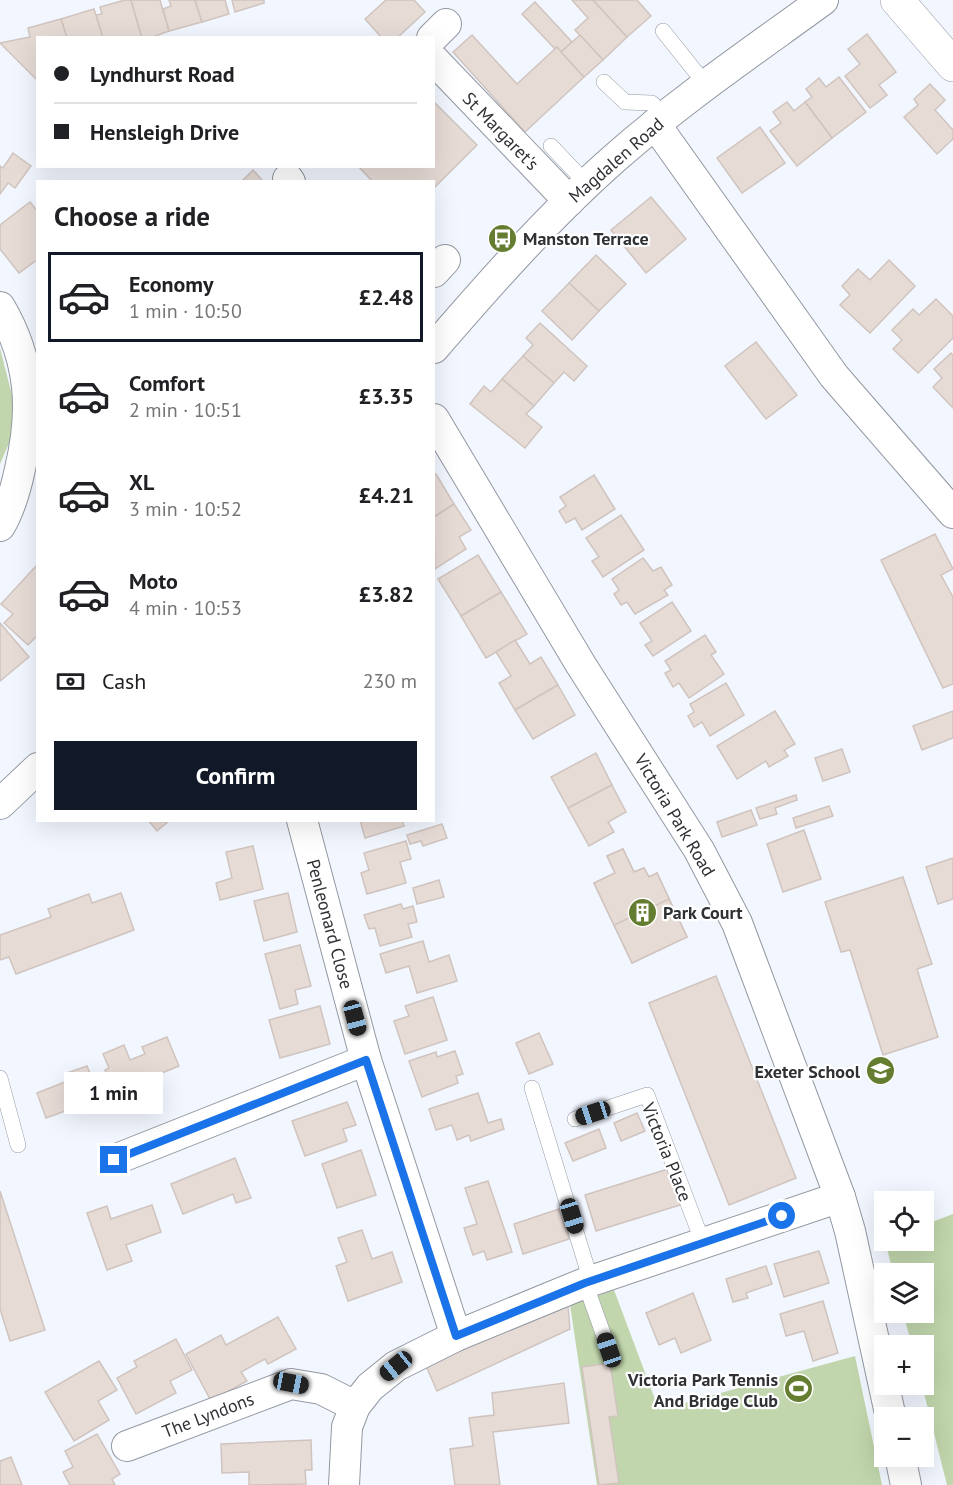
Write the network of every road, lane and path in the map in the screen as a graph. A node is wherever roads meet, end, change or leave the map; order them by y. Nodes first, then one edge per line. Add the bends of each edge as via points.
1 (823, 0) edge
2 (897, 0) edge
3 (663, 31) dead end
4 (435, 61) edge
5 (953, 65) edge
6 (604, 82) dead end
7 (707, 86) junction
8 (660, 121) junction
9 (551, 146) dead end
10 (578, 193) junction
11 (0, 307) edge
12 (435, 347) edge
13 (435, 421) edge
14 (953, 513) edge
15 (0, 526) edge
16 (36, 770) edge
17 (3, 795) edge
18 (303, 822) edge
19 (366, 1060) junction
20 (0, 1078) edge
21 (532, 1088) dead end
22 (575, 1119) dead end
23 (18, 1145) dead end
24 (114, 1160) dead end
25 (840, 1197) junction
26 (703, 1243) junction
27 (588, 1282) junction
28 (456, 1336) junction
29 (609, 1350) dead end
30 (355, 1406) junction
31 (889, 1407) edge
32 (127, 1446) dead end
33 (902, 1467) edge
34 (344, 1485) edge
35 (906, 1485) edge

1 - 7 street, Magdalen Road
2 - 5 street
3 - 7 lane
4 - 10 street, St Margaret's
6 - 8 lane via 625,102 652,103
7 - 8 street, Magdalen Road
8 - 10 street, Magdalen Road
8 - 14 street via 834,376
9 - 10 lane
10 - 12 street, Magdalen Road
11 - 15 street via 24,362 29,402 20,473
13 - 25 street, Victoria Park Road via 581,665 699,850 731,912
16 - 17 street
18 - 19 street, Penleonard Close
19 - 24 street
19 - 28 street, Penleonard Close
20 - 23 lane
21 - 27 lane
22 - 26 lane, Victoria Place via 647,1095
25 - 26 street
25 - 31 street, Victoria Park Road
26 - 27 street
27 - 28 street
27 - 29 lane
28 - 30 street via 396,1366 370,1387
30 - 32 street, The Lyndons via 321,1389 291,1383
30 - 34 street via 347,1427
33 - 35 street

